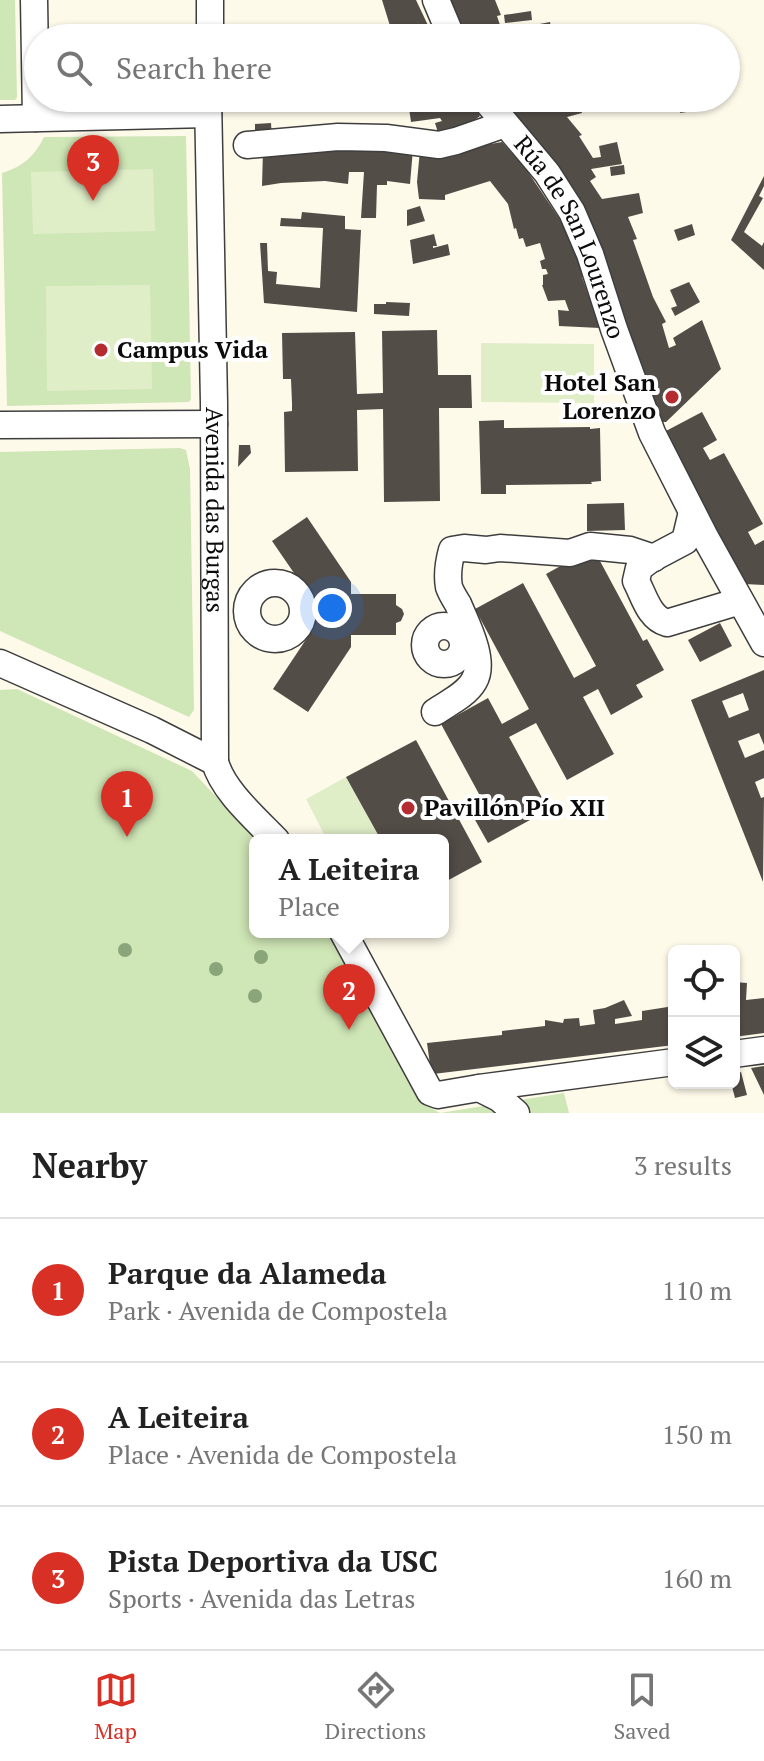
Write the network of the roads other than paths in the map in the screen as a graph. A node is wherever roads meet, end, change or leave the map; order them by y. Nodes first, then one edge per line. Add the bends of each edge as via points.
1 (34, 0) edge
2 (210, 0) edge
3 (436, 0) edge
4 (34, 24) edge
5 (210, 24) edge
6 (446, 24) edge
7 (36, 112) edge
8 (122, 112) edge
9 (208, 112) edge
10 (495, 112) edge
11 (36, 118) junction
12 (2, 119) edge
13 (505, 124) junction
14 (247, 145) dead end
15 (214, 424) junction
16 (8, 425) edge
17 (692, 512) junction
18 (654, 558) junction
19 (740, 601) junction
20 (764, 643) edge
21 (0, 663) edge
22 (435, 712) dead end
23 (215, 762) junction
24 (270, 834) edge
25 (347, 938) edge
26 (764, 1050) edge
27 (740, 1053) edge
28 (668, 1063) edge
29 (479, 1088) junction
30 (516, 1113) edge

1 - 4 street
2 - 5 street
3 - 6 street
7 - 11 street
8 - 11 street
9 - 15 street, Avenida das Burgas
10 - 13 street, Rúa de San Lourenzo
11 - 12 street
13 - 14 street via 439,145 338,137
13 - 17 street, Rúa de San Lourenzo via 572,212 652,433
15 - 16 street
15 - 23 street, Avenida das Burgas via 230,609
17 - 18 street via 685,541
17 - 19 street, Rúa de San Lourenzo
18 - 19 street via 639,568 636,581 659,621
18 - 22 street via 590,546 570,553 452,550 450,588 471,635 478,671 472,684
19 - 20 street, Rúa de San Lourenzo
21 - 23 street
23 - 24 street via 227,788
25 - 29 street via 398,1009 430,1092
26 - 27 street
28 - 29 street
29 - 30 street

